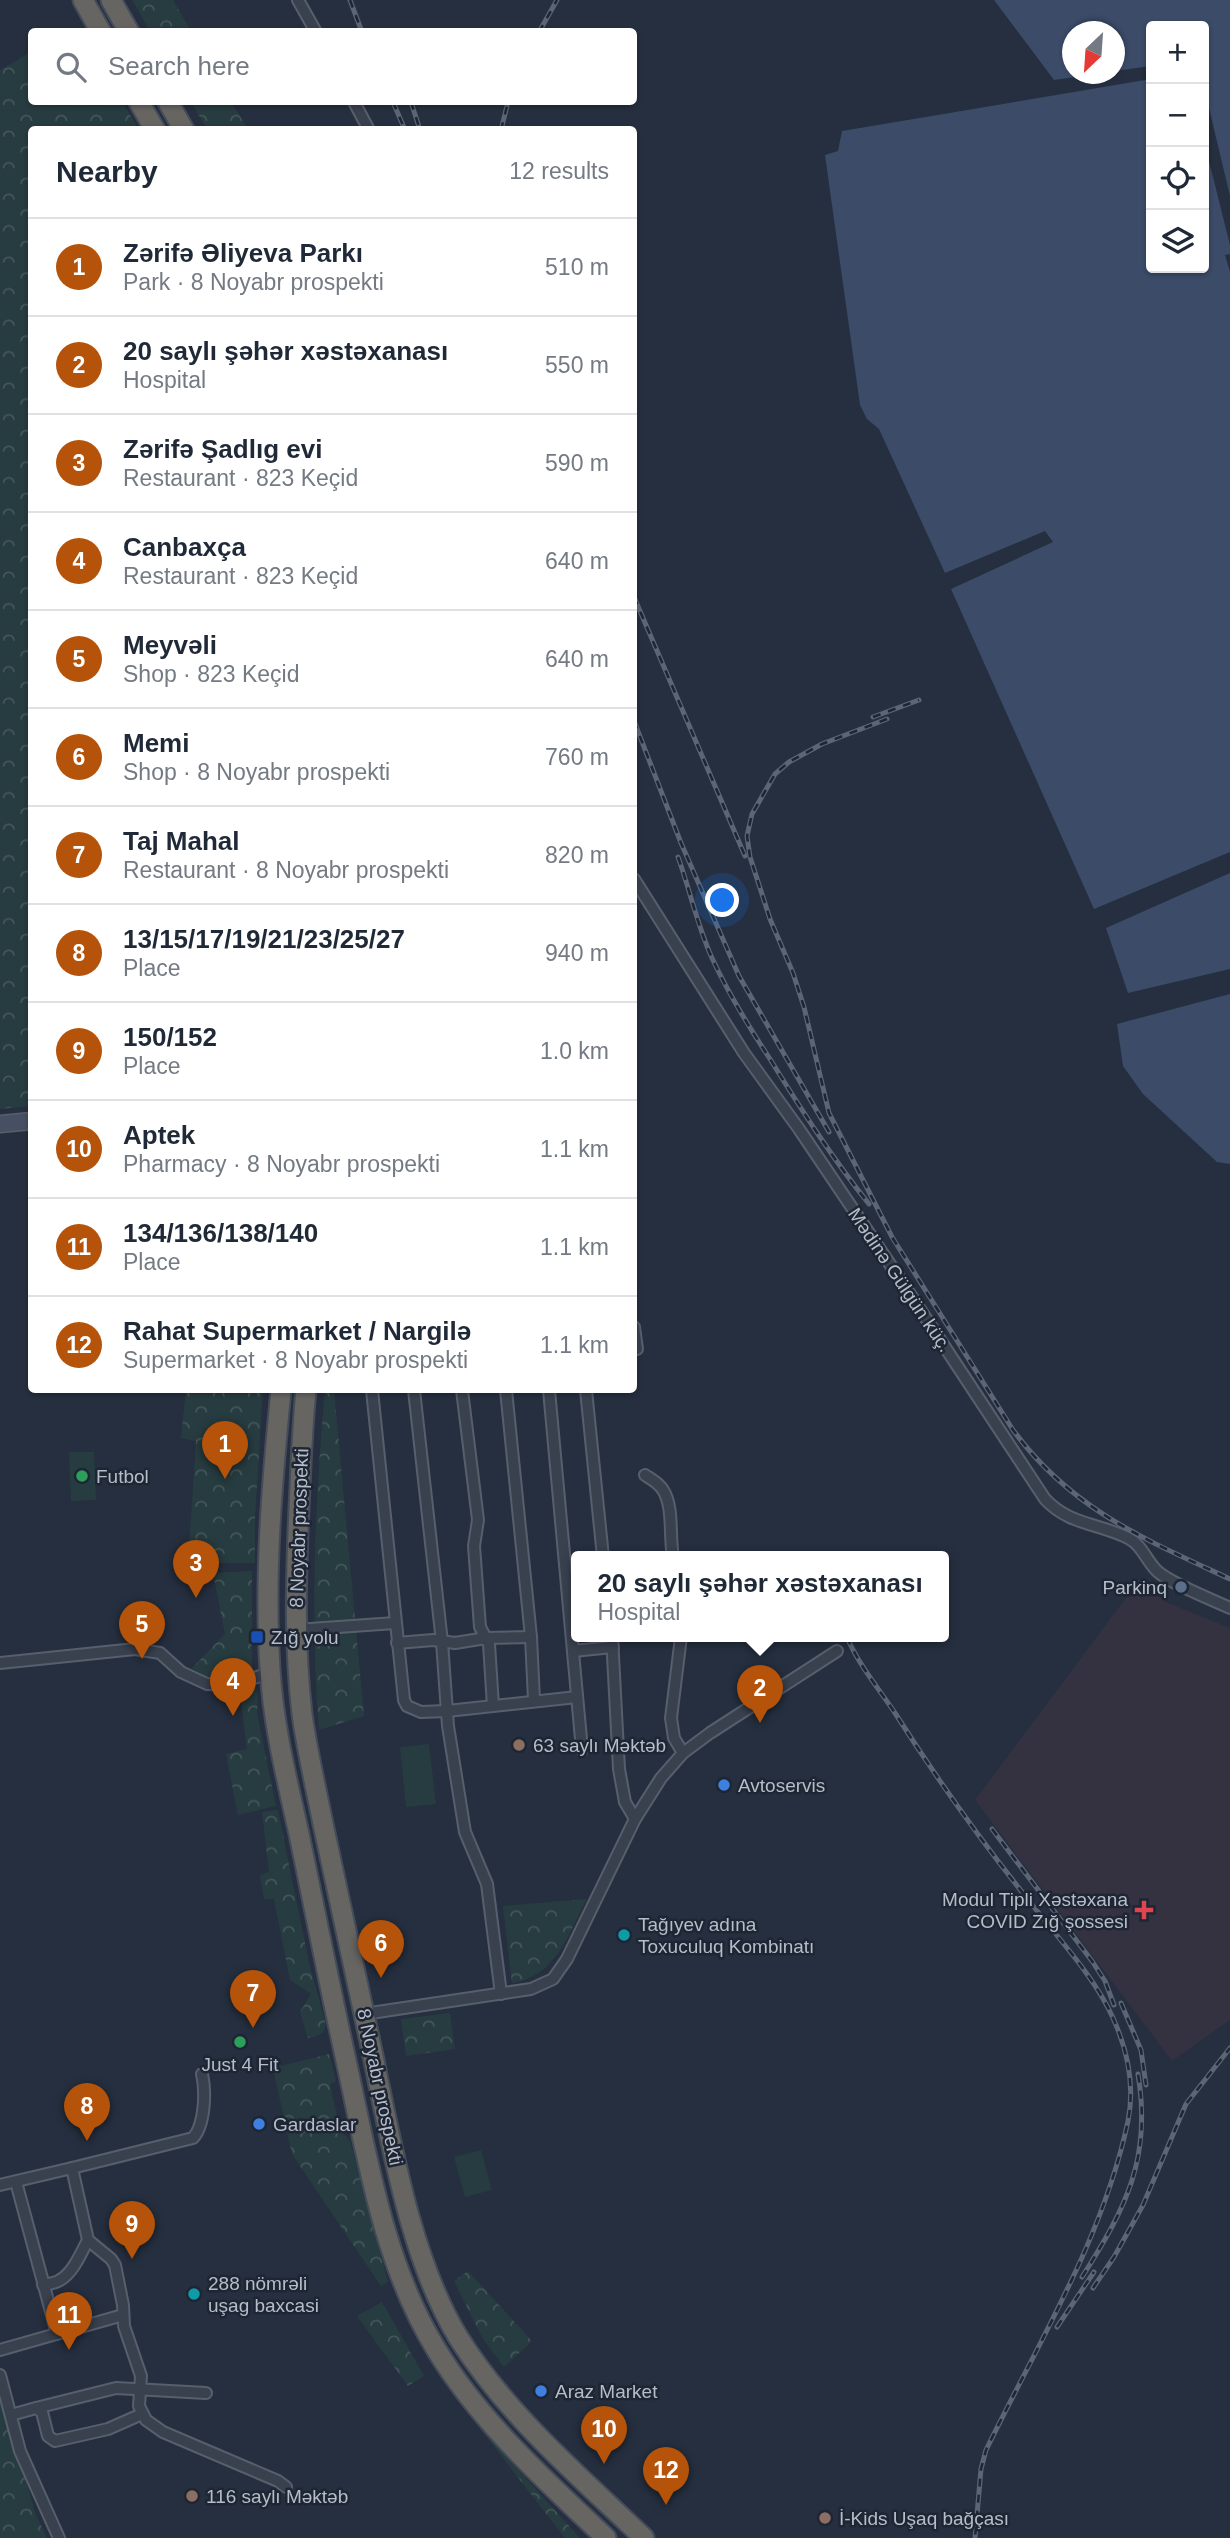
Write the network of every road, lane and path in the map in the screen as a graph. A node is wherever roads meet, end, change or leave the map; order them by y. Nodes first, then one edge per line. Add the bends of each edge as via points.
1 (83, 0) edge
2 (111, 0) edge
3 (298, 0) edge
4 (99, 28) edge
5 (127, 28) edge
6 (314, 28) edge
7 (141, 105) edge
8 (170, 105) edge
9 (356, 105) edge
10 (153, 126) edge
11 (182, 126) edge
12 (367, 126) edge
13 (637, 883) edge
14 (28, 1121) edge
15 (0, 1124) edge
16 (281, 1393) edge
17 (306, 1393) edge
18 (372, 1393) edge
19 (414, 1393) edge
20 (463, 1393) edge
21 (506, 1393) edge
22 (549, 1393) edge
23 (586, 1393) edge
24 (645, 1475) dead end
25 (602, 1551) edge
26 (672, 1551) edge
27 (1230, 1608) edge
28 (395, 1623) junction
29 (571, 1629) edge
30 (296, 1630) junction
31 (531, 1637) junction
32 (486, 1639) junction
33 (442, 1642) junction
34 (572, 1642) edge
35 (612, 1642) edge
36 (680, 1642) edge
37 (397, 1643) junction
38 (573, 1651) junction
39 (837, 1651) dead end
40 (0, 1663) edge
41 (270, 1673) junction
42 (577, 1697) junction
43 (534, 1700) junction
44 (493, 1706) junction
45 (447, 1711) junction
46 (582, 1750) dead end
47 (683, 1753) junction
48 (635, 1819) junction
49 (501, 1994) junction
50 (364, 2014) junction
51 (202, 2074) dead end
52 (72, 2168) junction
53 (16, 2182) junction
54 (0, 2185) edge
55 (88, 2240) junction
56 (43, 2285) junction
57 (123, 2315) junction
58 (57, 2334) junction
59 (0, 2350) edge
60 (0, 2375) edge
61 (141, 2389) junction
62 (206, 2393) dead end
63 (36, 2408) junction
64 (142, 2414) junction
65 (11, 2415) junction
66 (286, 2487) dead end
67 (59, 2538) edge
68 (606, 2538) edge
69 (645, 2538) edge

1 - 4 highway
2 - 5 highway
3 - 6 street
7 - 10 highway
8 - 11 highway
9 - 12 street
13 - 27 street, Mədinə Gülgün küç. via 744,1053 1045,1499 1058,1513 1129,1539 1164,1577
14 - 15 main road
16 - 41 highway, 8 Noyabr prospekti via 268,1577
17 - 30 highway, 8 Noyabr prospekti
18 - 28 street
19 - 33 street
20 - 32 street via 478,1520 474,1546 480,1627
21 - 31 street
22 - 29 street
23 - 25 street
24 - 26 street via 664,1492
28 - 30 street
28 - 37 street
30 - 50 highway, 8 Noyabr prospekti via 309,1754
31 - 32 street
31 - 43 street
32 - 33 street
32 - 44 street
33 - 37 street
33 - 45 street
34 - 38 street
35 - 38 street
35 - 48 street via 619,1769 625,1802
36 - 47 street via 671,1718 674,1738
37 - 45 street via 407,1706 421,1712
38 - 42 street
39 - 47 street
40 - 41 street via 135,1649 160,1653 181,1672 207,1684 231,1685
41 - 68 highway, 8 Noyabr prospekti via 285,1768 365,2146 385,2228 407,2290 435,2347 468,2396 519,2454
42 - 43 street
42 - 46 street
43 - 44 street
44 - 45 street
45 - 49 street via 465,1832 487,1884
47 - 48 street
48 - 49 street via 561,1970 542,1986
49 - 50 street
50 - 69 highway, 8 Noyabr prospekti via 410,2217 457,2335 510,2406
51 - 52 street via 205,2094 193,2138
52 - 53 street
52 - 55 street
53 - 54 street
53 - 56 street
55 - 56 street via 67,2274
55 - 57 street via 115,2265
56 - 58 street
57 - 58 street
57 - 61 street via 140,2368
58 - 59 street
60 - 65 street
61 - 62 street
61 - 63 street via 116,2388
61 - 64 street
63 - 64 street via 42,2412 48,2436 55,2441 107,2429
63 - 65 street
64 - 66 street via 163,2432
65 - 67 street via 20,2451

